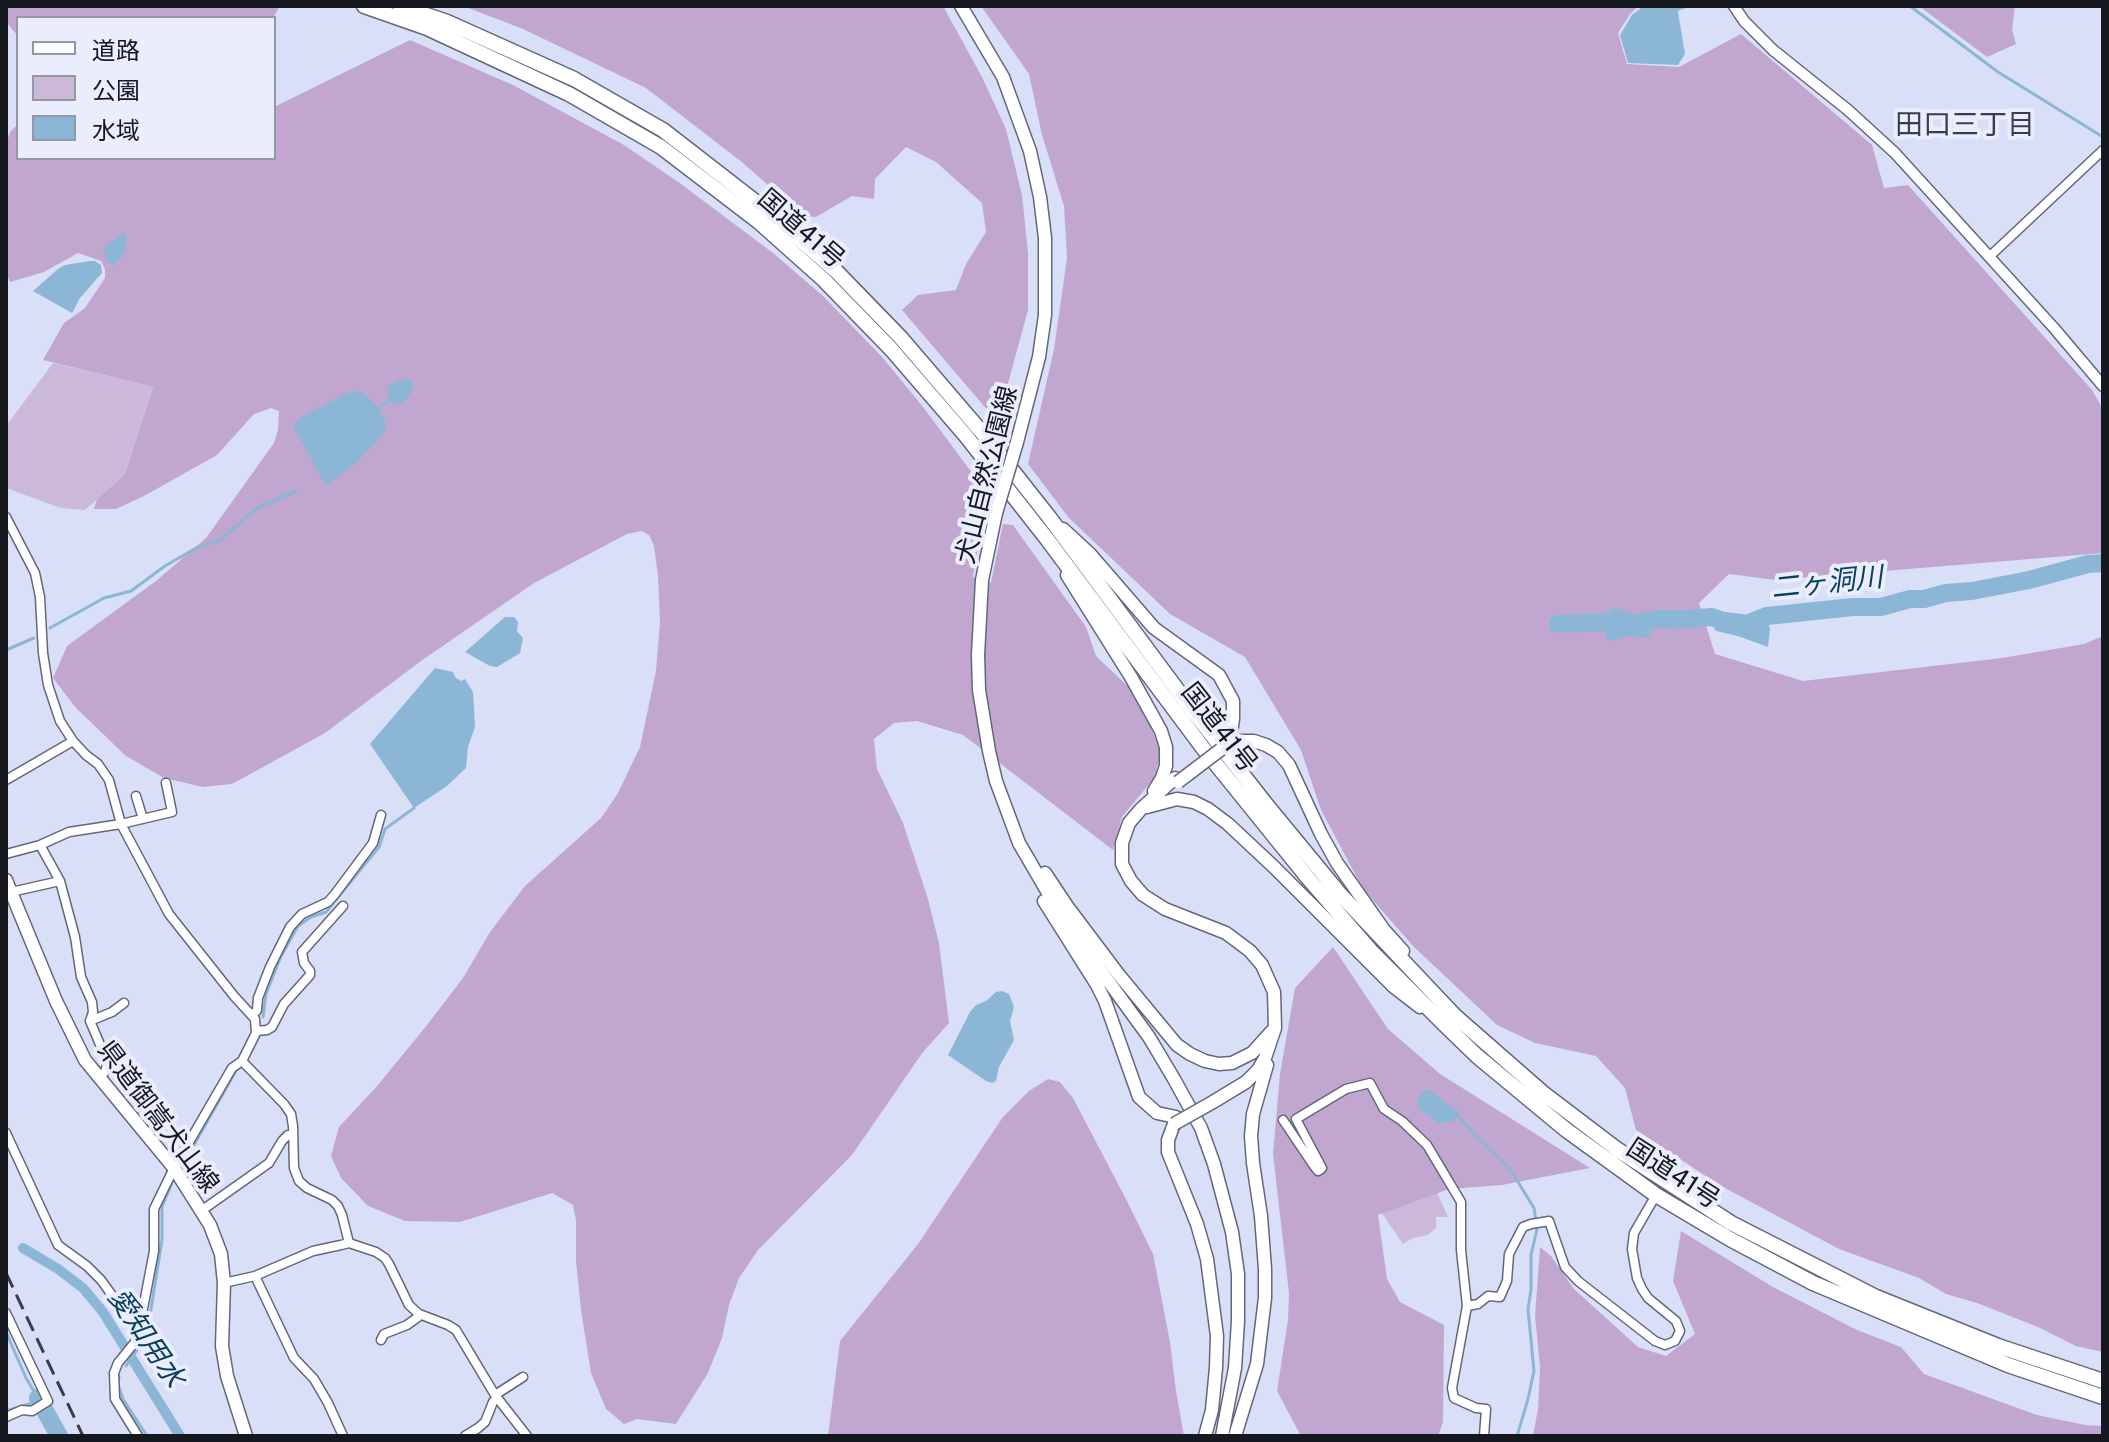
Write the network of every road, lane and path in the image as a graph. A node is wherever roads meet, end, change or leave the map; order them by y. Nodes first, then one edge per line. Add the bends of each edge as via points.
1 (364, 6) edge
2 (400, 6) edge
3 (417, 6) edge
4 (961, 6) edge
5 (1734, 6) edge
6 (447, 22) junction
7 (2103, 150) edge
8 (1989, 257) junction
9 (2103, 386) edge
10 (6, 517) edge
11 (1049, 517) junction
12 (1047, 539) junction
13 (1230, 740) junction
14 (73, 741) junction
15 (6, 780) edge
16 (166, 783) dead end
17 (136, 796) dead end
18 (1141, 809) junction
19 (381, 815) dead end
20 (143, 819) junction
21 (121, 824) junction
22 (1019, 843) junction
23 (40, 845) junction
24 (6, 854) edge
25 (60, 881) junction
26 (9, 886) edge
27 (343, 906) dead end
28 (124, 1003) dead end
29 (253, 1015) junction
30 (1450, 1020) junction
31 (90, 1021) junction
32 (1275, 1028) junction
33 (256, 1031) junction
34 (1270, 1046) junction
35 (242, 1061) junction
36 (100, 1078) junction
37 (1175, 1120) junction
38 (1283, 1120) dead end
39 (6, 1133) edge
40 (293, 1135) junction
41 (174, 1168) junction
42 (1656, 1195) junction
43 (201, 1211) junction
44 (349, 1243) junction
45 (255, 1276) junction
46 (224, 1283) junction
47 (1467, 1306) junction
48 (6, 1313) edge
49 (419, 1314) junction
50 (135, 1327) junction
51 (381, 1340) dead end
52 (523, 1377) dead end
53 (2103, 1381) edge
54 (496, 1396) junction
55 (2103, 1397) edge
56 (6, 1417) edge
57 (138, 1436) edge
58 (246, 1436) edge
59 (343, 1436) edge
60 (465, 1436) edge
61 (527, 1436) edge
62 (1205, 1436) edge
63 (1222, 1436) edge
64 (1235, 1436) edge
65 (1484, 1436) edge

1 - 12 highway, 国道41号 via 427,28 569,94 661,147 759,222 891,349
2 - 6 highway, 国道41号
3 - 6 highway
4 - 22 main road, 犬山自然公園線, bridge via 1003,77 1030,151 1047,276 1039,357 982,580 978,655 983,723 996,781
5 - 8 street via 1773,50 1871,130
6 - 11 highway, 国道41号 via 574,79 663,130 766,210 901,338
7 - 8 street
8 - 9 street
10 - 14 street via 35,573 48,685
11 - 13 main road via 1090,554 1154,628 1219,675 1233,701
11 - 30 highway, 国道41号 via 1269,808
12 - 18 main road via 1161,731 1166,766
12 - 30 highway, 国道41号 via 1308,878 1372,952
13 - 18 main road, bridge
13 - 30 main road via 1266,745 1289,765 1352,885
14 - 15 street
14 - 21 street via 109,780
16 - 20 street via 172,812
17 - 20 street
18 - 30 main road via 1177,799 1208,809 1394,987
18 - 32 main road via 1122,843 1122,864 1131,881 1165,909 1226,933 1250,951 1274,992
19 - 29 street via 373,843 335,894 290,927
20 - 21 street
21 - 23 street via 69,832
21 - 29 street via 169,914
22 - 32 main road via 1177,1045 1205,1061 1232,1063 1252,1053
22 - 37 main road via 1048,909 1114,1020 1139,1097
22 - 63 main road, 犬山自然公園線 via 1059,910 1149,1037 1201,1128 1214,1164 1238,1274 1235,1368
23 - 24 street
23 - 25 street
25 - 26 street
25 - 31 street via 81,977 92,1002
26 - 36 main road, 県道御嵩犬山線 via 71,1033
27 - 33 street via 302,952 310,975 272,1027
28 - 31 street
29 - 33 street
30 - 42 highway, 国道41号 via 1477,1056
30 - 53 highway, 国道41号 via 1618,1150 1731,1223 1876,1297
31 - 36 street via 107,1061
32 - 34 main road
33 - 35 street
34 - 37 main road, bridge via 1246,1082
34 - 64 main road via 1251,1136 1265,1298 1257,1364
35 - 40 street via 291,1114
35 - 41 street via 232,1068
36 - 41 main road, 県道御嵩犬山線
37 - 62 main road via 1168,1152 1207,1259 1216,1323 1212,1410
38 - 47 street via 1318,1171 1322,1168 1296,1119 1346,1089 1370,1083 1384,1109 1427,1145 1461,1202
39 - 50 street via 58,1245 101,1280
40 - 43 street via 282,1141 269,1163
40 - 44 street via 299,1181 338,1206
41 - 43 main road, 県道御嵩犬山線
41 - 50 street via 154,1209 154,1251
42 - 47 street via 1634,1233 1632,1249 1642,1289 1676,1321 1680,1331 1675,1341 1655,1341 1578,1281 1565,1267 1549,1221 1523,1227 1509,1254 1500,1297 1488,1296
42 - 55 highway, 国道41号 via 1813,1283 2008,1365
43 - 46 main road, 県道御嵩犬山線 via 221,1254
44 - 45 street via 313,1251
44 - 49 street via 385,1258
45 - 46 street
45 - 59 street via 294,1358 314,1379
46 - 58 main road, 県道御嵩犬山線 via 222,1346
47 - 65 street via 1452,1388 1460,1402 1486,1409
48 - 56 street via 48,1401
49 - 51 street
49 - 54 street via 456,1330
50 - 57 street via 140,1336 114,1373 115,1399
52 - 54 street
54 - 60 street via 485,1422
54 - 61 street

